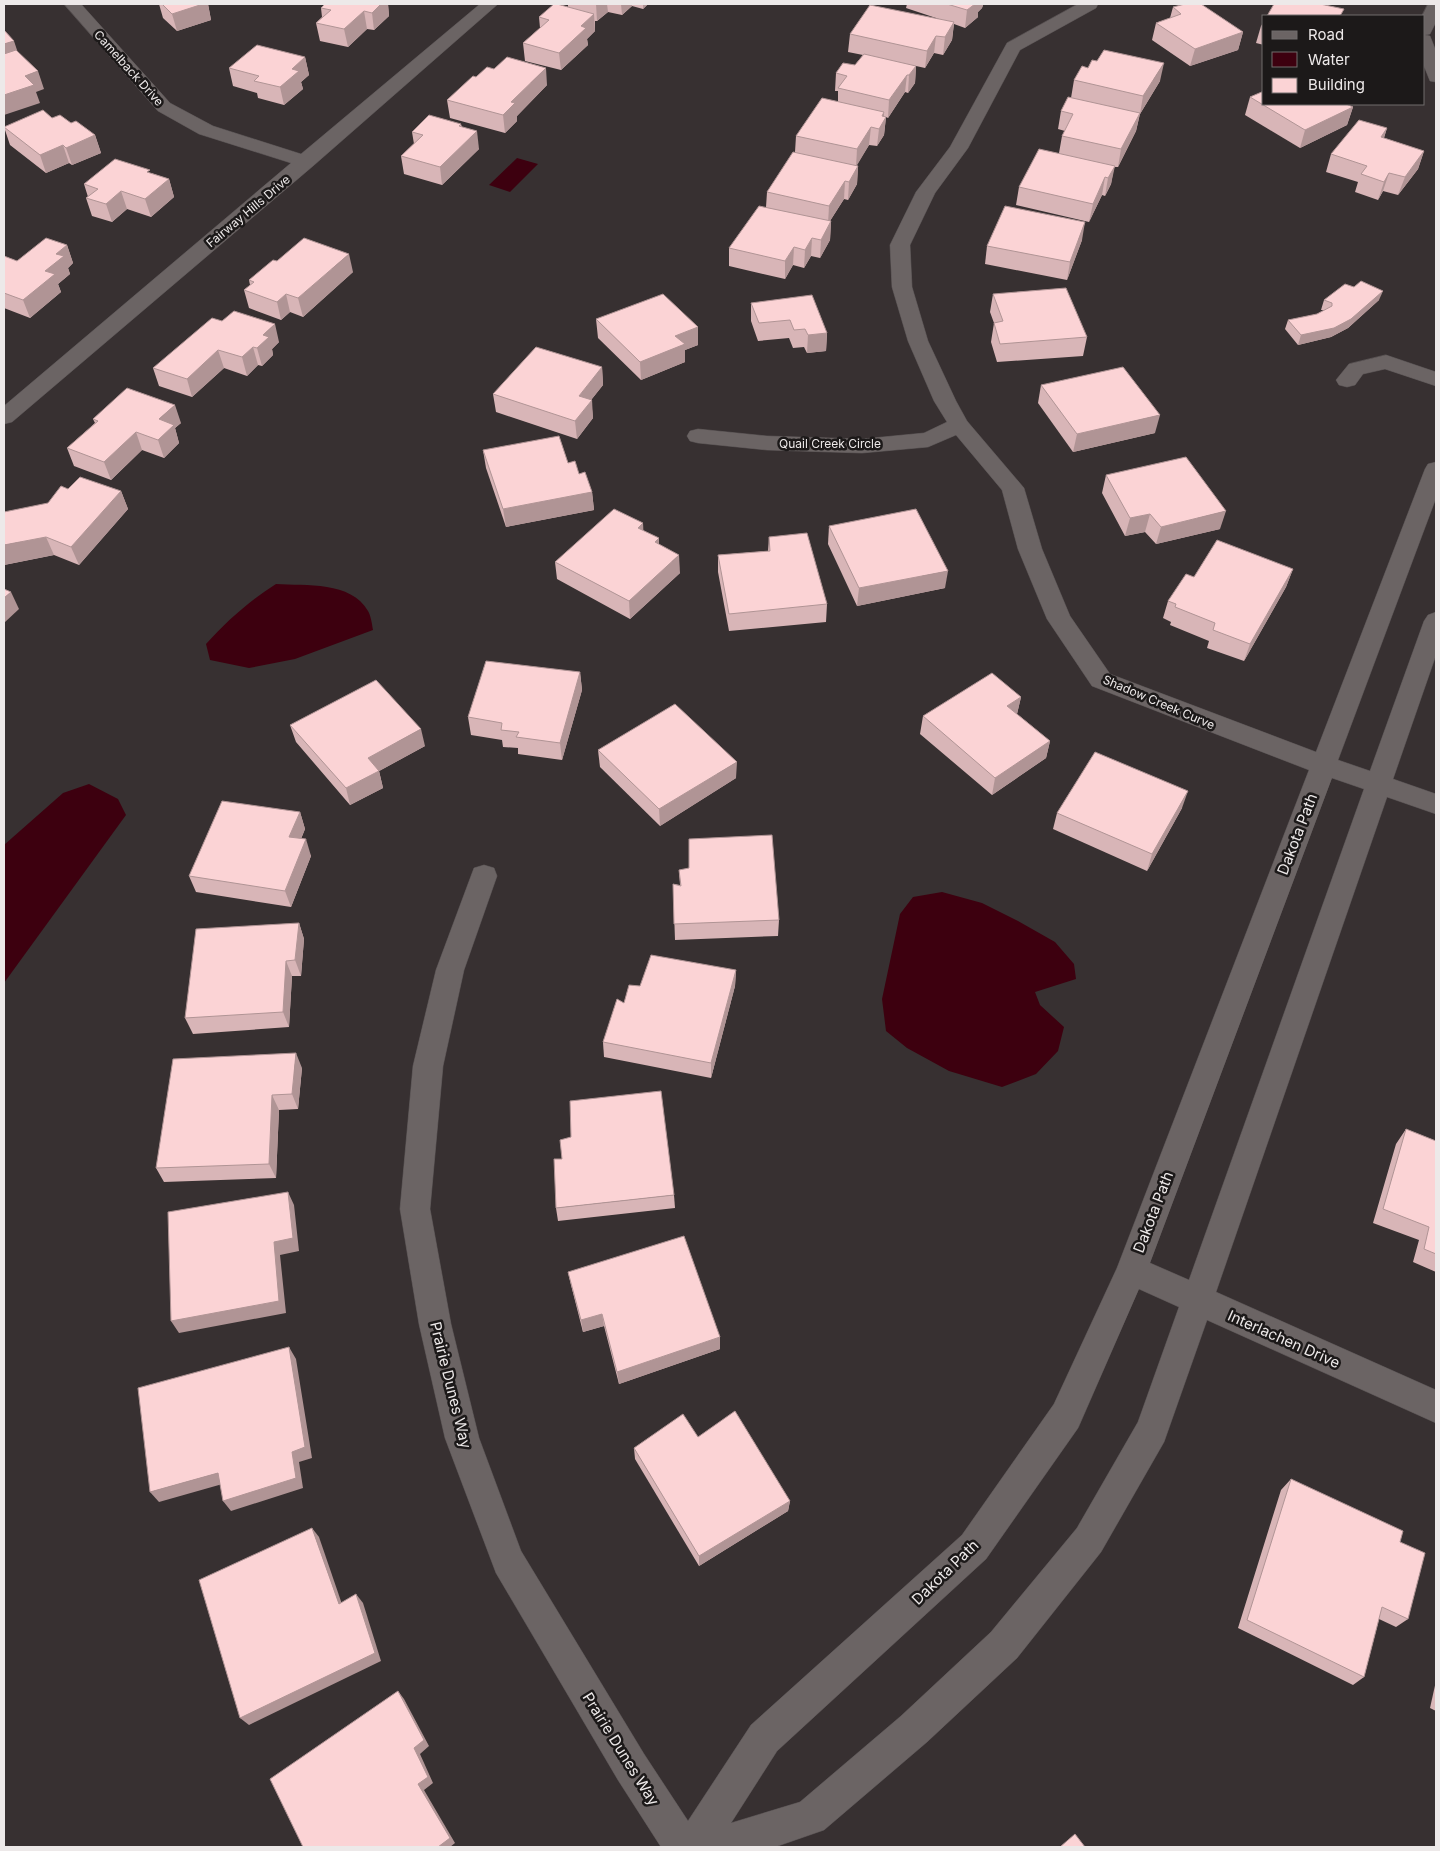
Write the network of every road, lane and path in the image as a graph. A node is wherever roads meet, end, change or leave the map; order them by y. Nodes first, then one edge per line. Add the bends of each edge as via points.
1 (72, 4) edge
2 (490, 4) edge
3 (1090, 4) edge
4 (1436, 4) edge
5 (1425, 28) edge
6 (1425, 43) edge
7 (1436, 78) edge
8 (306, 162) junction
9 (1436, 379) edge
10 (1348, 380) dead end
11 (4, 417) edge
12 (960, 425) junction
13 (698, 436) dead end
14 (1436, 469) edge
15 (1436, 621) edge
16 (1323, 764) junction
17 (1380, 784) junction
18 (1436, 804) edge
19 (484, 876) dead end
20 (1132, 1270) junction
21 (1198, 1301) junction
22 (1436, 1407) edge
23 (683, 1847) edge
24 (694, 1847) edge
25 (716, 1847) edge

1 - 8 street, Camelback Drive via 164,107 206,130
2 - 8 street, Fairway Hills Drive
3 - 12 street, Shadow Creek Curve via 1013,48 959,148 926,192 900,245 902,287 918,341
4 - 5 street
6 - 7 street
8 - 11 street, Fairway Hills Drive
9 - 10 street via 1386,362 1356,369
12 - 13 street, Quail Creek Circle via 928,440 862,446 767,443
12 - 16 street, Shadow Creek Curve via 1013,488 1030,549 1059,619 1101,680
14 - 16 street, Dakota Path
15 - 17 street
16 - 17 street, Shadow Creek Curve
16 - 20 street, Dakota Path
17 - 18 street, Shadow Creek Curve
17 - 21 street
19 - 23 street, Prairie Dunes Way via 450,970 428,1066 415,1209 435,1324 462,1438 508,1560 631,1767
20 - 21 street, Interlachen Drive
20 - 24 street, Dakota Path via 1066,1416 974,1547 764,1738
21 - 22 street, Interlachen Drive
21 - 25 street via 1152,1430 1089,1540 1004,1645 914,1729 811,1817

